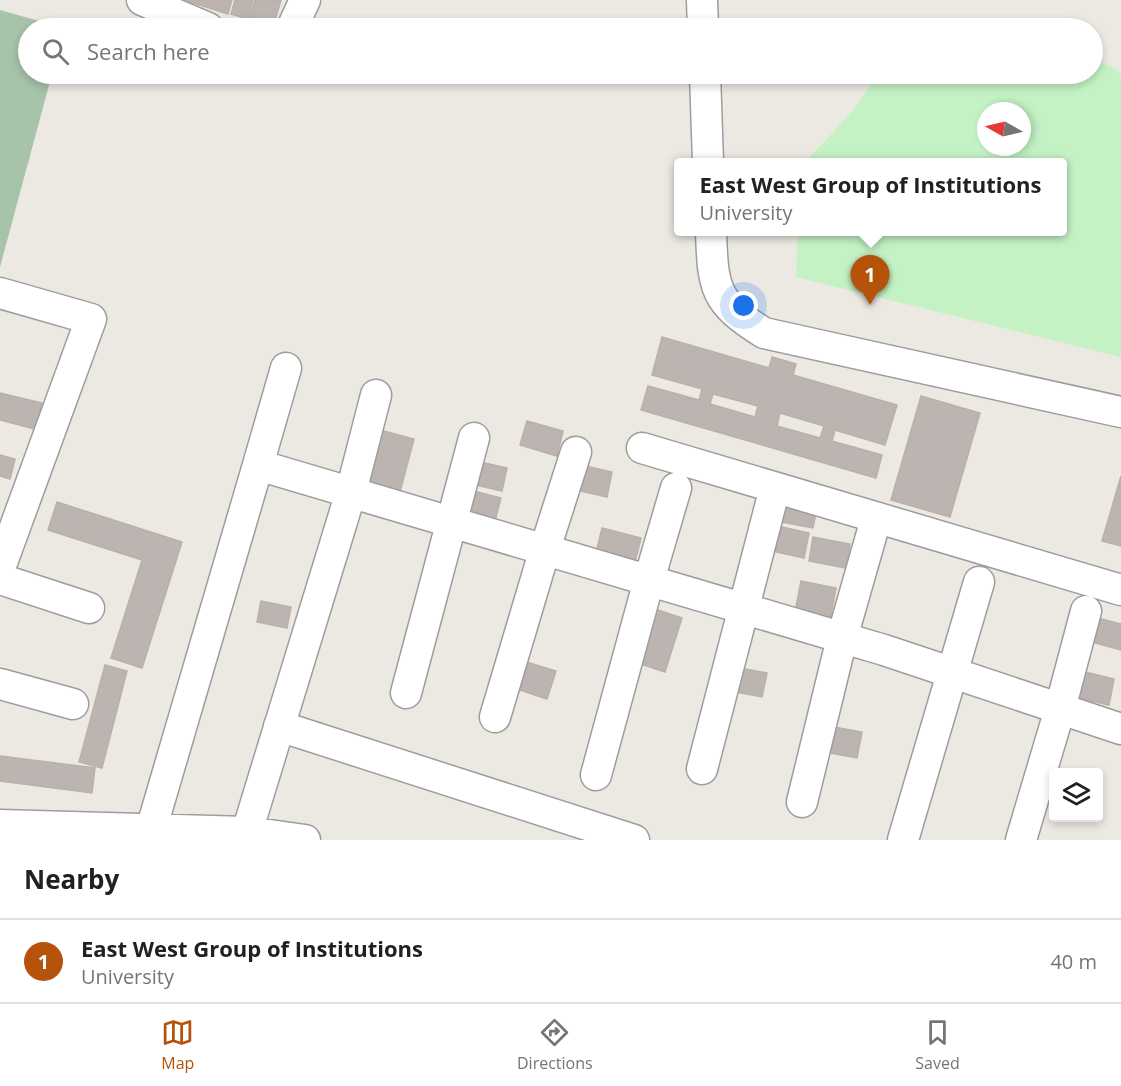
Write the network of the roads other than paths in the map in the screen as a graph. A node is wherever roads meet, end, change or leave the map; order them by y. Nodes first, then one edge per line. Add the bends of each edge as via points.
1 (142, 0) edge
2 (305, 0) edge
3 (702, 0) edge
4 (174, 6) edge
5 (193, 18) edge
6 (297, 18) edge
7 (703, 18) edge
8 (705, 84) edge
9 (708, 158) edge
10 (711, 236) edge
11 (0, 293) edge
12 (286, 368) dead end
13 (376, 395) dead end
14 (1121, 412) edge
15 (474, 438) dead end
16 (642, 448) dead end
17 (576, 452) dead end
18 (258, 465) junction
19 (676, 488) dead end
20 (351, 492) junction
21 (771, 503) dead end
22 (450, 522) junction
23 (872, 533) dead end
24 (545, 549) junction
25 (0, 568) edge
26 (0, 579) edge
27 (649, 580) junction
28 (979, 582) dead end
29 (1121, 590) edge
30 (90, 608) dead end
31 (743, 608) junction
32 (1086, 611) dead end
33 (842, 638) junction
34 (952, 673) junction
35 (0, 684) edge
36 (406, 693) dead end
37 (73, 704) dead end
38 (1060, 709) junction
39 (495, 717) dead end
40 (279, 726) junction
41 (1121, 729) edge
42 (702, 769) dead end
43 (596, 775) dead end
44 (802, 802) dead end
45 (0, 825) edge
46 (73, 834) edge
47 (150, 835) edge
48 (245, 836) edge
49 (305, 840) edge
50 (634, 840) edge
51 (903, 840) edge
52 (1021, 840) edge

1 - 4 street
2 - 6 street
3 - 7 street
4 - 5 street
8 - 9 street
10 - 14 street via 713,273 722,297 738,316 764,333
11 - 25 street via 91,319
12 - 18 street
13 - 20 street
15 - 22 street
16 - 29 street
17 - 24 street
18 - 20 street
18 - 47 street
19 - 27 street
20 - 22 street
20 - 40 street
21 - 31 street
22 - 24 street
22 - 36 street
23 - 33 street
24 - 27 street
24 - 39 street
26 - 30 street
27 - 31 street
27 - 43 street
28 - 34 street
31 - 33 street
31 - 42 street
32 - 38 street
33 - 34 street
33 - 44 street
34 - 38 street
34 - 51 street
35 - 37 street
38 - 41 street
38 - 52 street
40 - 48 street
40 - 50 street
45 - 46 street
46 - 47 street
47 - 48 street
48 - 49 street

